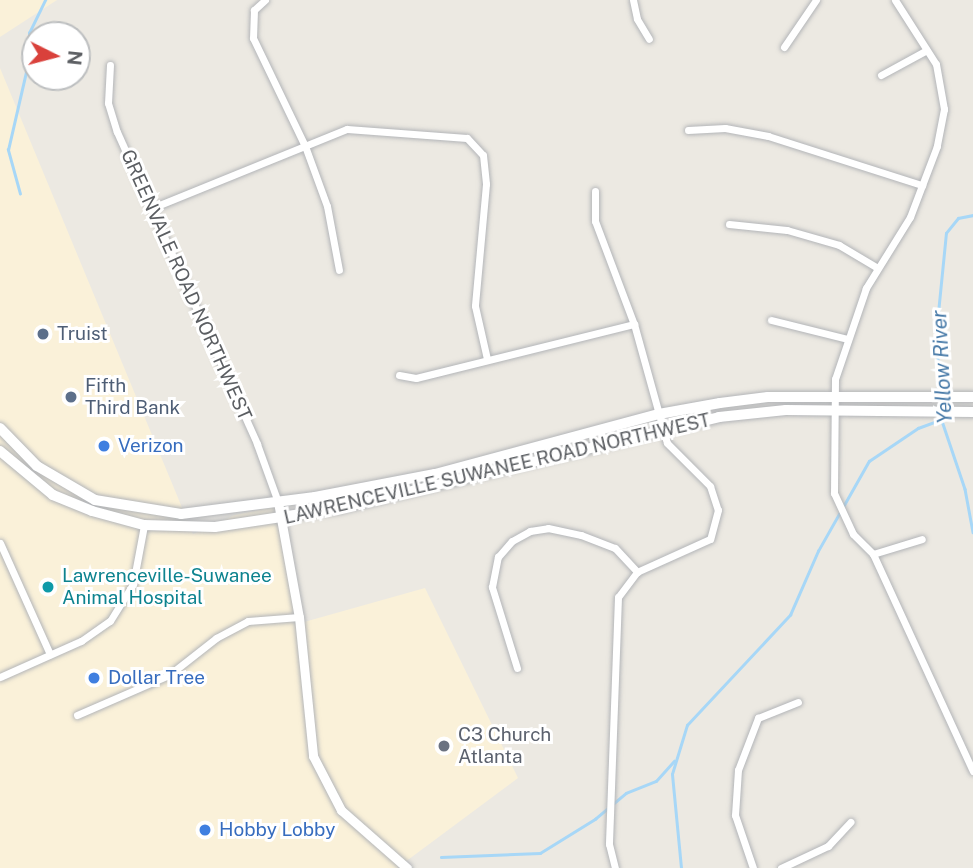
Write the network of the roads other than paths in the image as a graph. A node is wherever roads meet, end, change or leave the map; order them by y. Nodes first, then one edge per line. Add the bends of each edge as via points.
1 (265, 0) edge
2 (633, 0) edge
3 (816, 0) edge
4 (895, 0) edge
5 (649, 39) dead end
6 (784, 47) dead end
7 (927, 50) junction
8 (110, 65) dead end
9 (881, 75) dead end
10 (688, 130) dead end
11 (305, 146) junction
12 (922, 185) junction
13 (595, 191) dead end
14 (152, 208) junction
15 (729, 224) dead end
16 (876, 267) junction
17 (340, 270) dead end
18 (771, 320) dead end
19 (634, 324) junction
20 (847, 339) junction
21 (487, 359) junction
22 (399, 375) dead end
23 (833, 397) junction
24 (973, 397) edge
25 (832, 412) junction
26 (973, 412) edge
27 (659, 414) junction
28 (0, 428) edge
29 (663, 429) junction
30 (0, 451) edge
31 (278, 502) junction
32 (282, 520) junction
33 (144, 525) junction
34 (922, 539) dead end
35 (0, 543) edge
36 (873, 554) junction
37 (637, 572) junction
38 (299, 617) junction
39 (50, 654) junction
40 (517, 668) dead end
41 (0, 677) edge
42 (798, 702) dead end
43 (77, 715) dead end
44 (973, 771) edge
45 (850, 822) dead end
46 (407, 868) edge
47 (615, 868) edge
48 (753, 868) edge
49 (781, 868) edge

1 - 11 street via 254,10 253,38
2 - 5 street via 637,19
3 - 6 street
4 - 7 street
7 - 9 street
7 - 12 street via 936,64 944,109
8 - 14 street, GREENVALE ROAD NORTHWEST via 108,103
10 - 12 street via 748,132
11 - 14 street
11 - 17 street via 327,206
11 - 21 street via 348,129 467,138 483,155 486,184 475,306
12 - 16 street via 910,217
13 - 19 street via 595,220
14 - 31 street, GREENVALE ROAD NORTHWEST
15 - 16 street via 787,230 839,245
16 - 20 street
18 - 20 street
19 - 21 street
19 - 27 street
20 - 23 street
21 - 22 street via 416,378
23 - 24 main road, LAWRENCEVILLE SUWANEE ROAD NORTHWEST
23 - 25 street
23 - 27 main road, LAWRENCEVILLE SUWANEE ROAD NORTHWEST via 768,397
25 - 26 main road, LAWRENCEVILLE SUWANEE ROAD NORTHWEST
25 - 29 main road, LAWRENCEVILLE SUWANEE ROAD NORTHWEST via 736,415
25 - 36 street via 834,494 853,534
27 - 29 street
27 - 31 main road, LAWRENCEVILLE SUWANEE ROAD NORTHWEST via 435,474
28 - 31 main road, LAWRENCEVILLE SUWANEE ROAD NORTHWEST via 29,459 67,487 122,508 189,514
29 - 32 main road, LAWRENCEVILLE SUWANEE ROAD NORTHWEST
29 - 37 street via 670,449 710,486 716,498 716,524 710,539 700,546
30 - 33 main road, LAWRENCEVILLE SUWANEE ROAD NORTHWEST via 53,495
31 - 32 street
32 - 33 main road, LAWRENCEVILLE SUWANEE ROAD NORTHWEST via 192,528
32 - 38 street
33 - 39 street via 136,574 120,610 92,636
34 - 36 street
35 - 39 street
36 - 44 street
37 - 40 street via 615,548 581,535 548,528 512,541 498,557 492,587
37 - 47 street via 618,597 617,609 609,844
38 - 43 street via 248,621 216,638 169,675
38 - 46 street via 306,725 324,782 352,822
39 - 41 street
42 - 48 street via 758,718 737,770 735,815
45 - 49 street via 828,846

